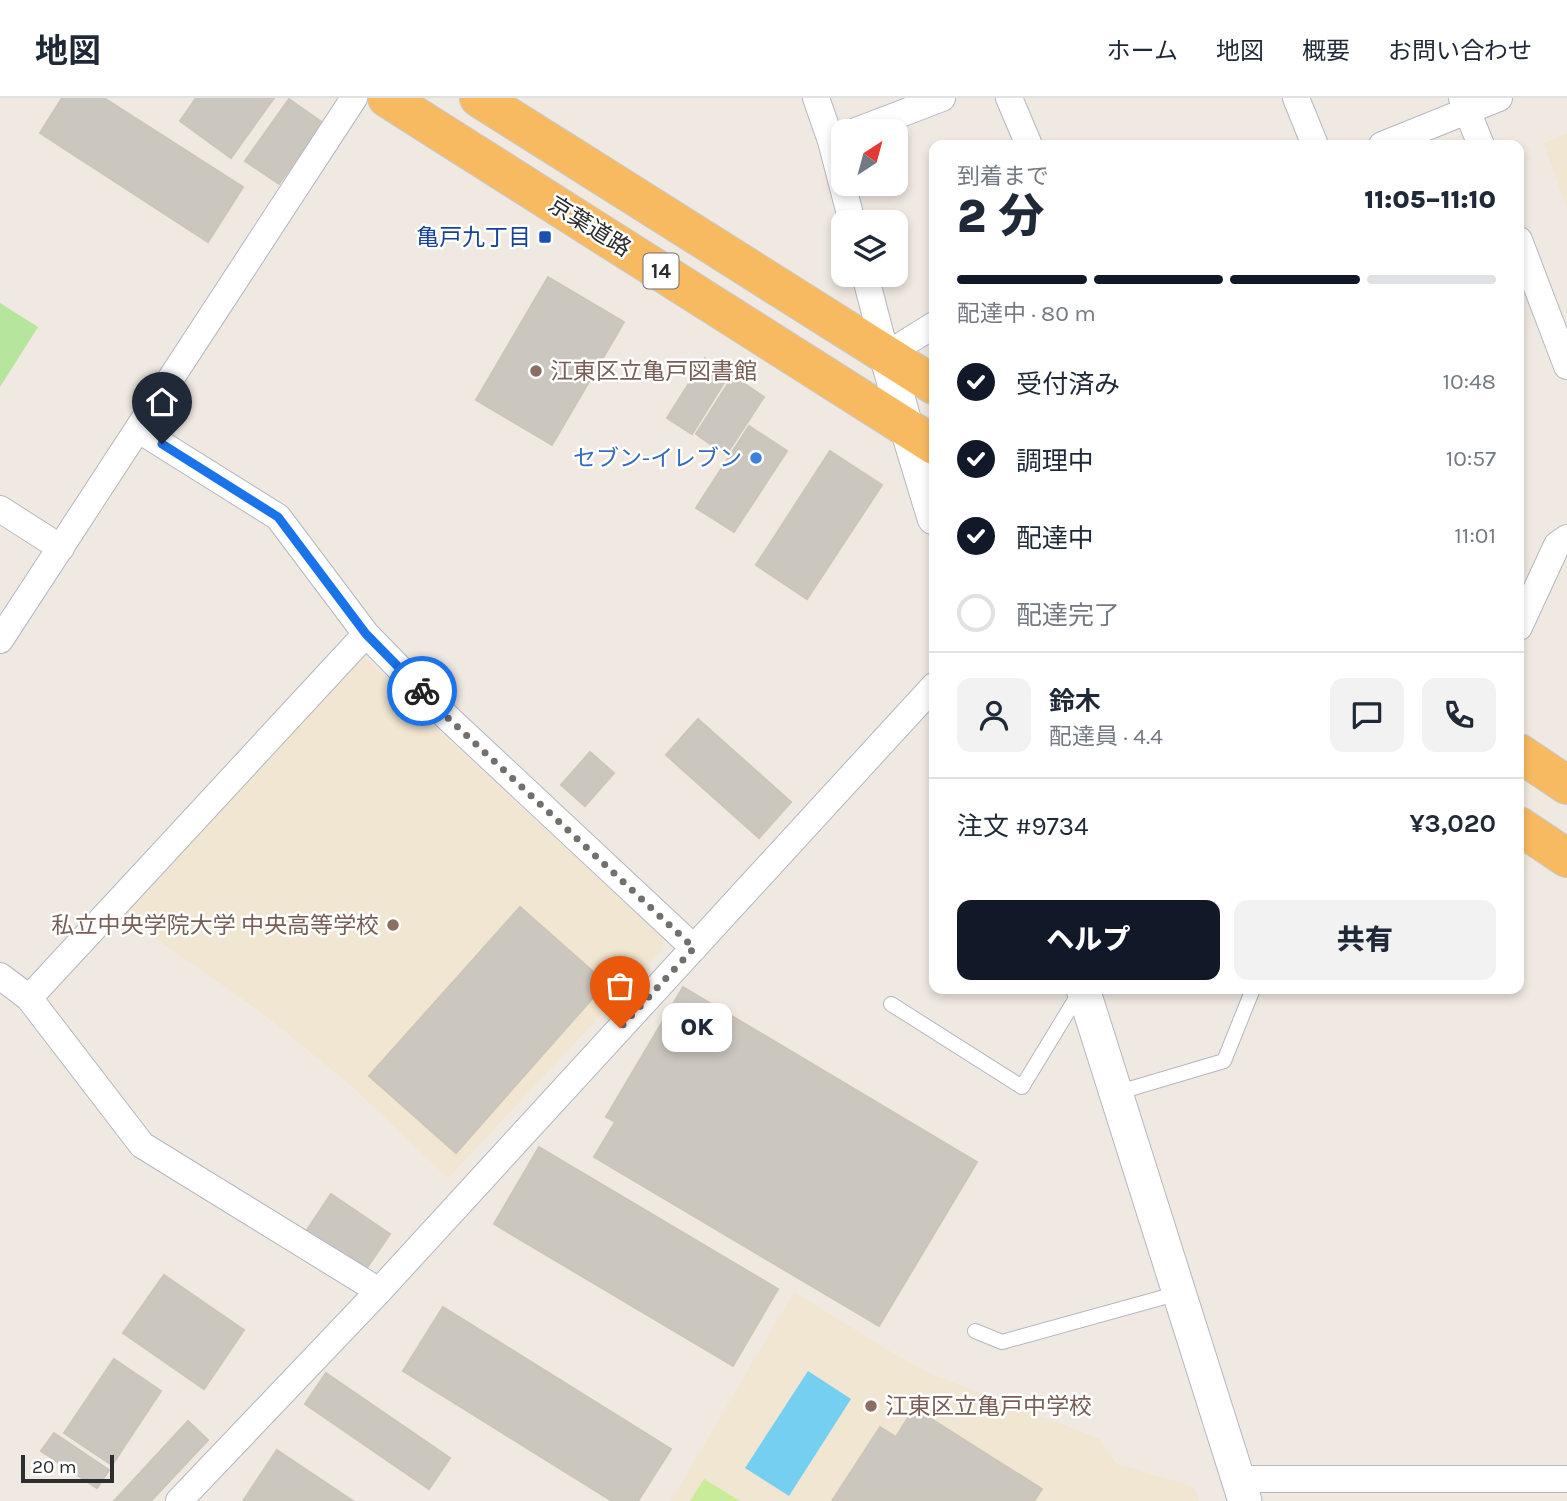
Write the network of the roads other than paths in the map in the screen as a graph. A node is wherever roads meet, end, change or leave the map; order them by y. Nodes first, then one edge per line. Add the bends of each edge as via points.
1 (354, 98) edge
2 (387, 98) edge
3 (479, 98) edge
4 (816, 98) edge
5 (942, 98) edge
6 (1009, 98) edge
7 (1296, 98) edge
8 (1499, 98) edge
9 (1464, 104) edge
10 (887, 119) edge
11 (831, 127) edge
12 (1027, 140) edge
13 (1313, 140) edge
14 (1392, 140) edge
15 (1479, 140) edge
16 (1526, 279) edge
17 (868, 287) edge
18 (929, 328) edge
19 (886, 355) junction
20 (1567, 366) edge
21 (929, 382) edge
22 (138, 430) junction
23 (920, 436) edge
24 (929, 489) edge
25 (0, 509) edge
26 (1567, 538) edge
27 (61, 548) junction
28 (1524, 616) edge
29 (366, 634) junction
30 (0, 640) edge
31 (929, 691) edge
32 (1524, 756) edge
33 (1567, 785) edge
34 (1524, 829) edge
35 (1567, 858) edge
36 (694, 948) junction
37 (0, 976) edge
38 (1079, 994) edge
39 (1084, 994) edge
40 (1251, 994) edge
41 (29, 998) junction
42 (891, 1004) dead end
43 (1116, 1093) junction
44 (379, 1291) junction
45 (1179, 1293) junction
46 (975, 1331) dead end
47 (1567, 1479) edge
48 (1241, 1490) edge
49 (179, 1501) edge

1 - 22 street
2 - 23 highway, 京葉道路 / 14
3 - 19 highway, 14
4 - 11 street
5 - 10 street
6 - 12 street
7 - 13 street
8 - 9 street
9 - 14 street
9 - 15 street
16 - 20 street
17 - 19 street
18 - 19 street
19 - 21 highway, 14
19 - 23 street
22 - 27 street
22 - 29 street via 278,517
23 - 24 street
25 - 27 street
26 - 28 street via 1557,545
27 - 30 street
29 - 36 street via 448,718
29 - 41 street
31 - 36 street
32 - 33 highway
34 - 35 highway
36 - 44 street
37 - 41 street
38 - 42 lane via 1022,1087
39 - 43 street
40 - 43 lane via 1224,1061
41 - 44 street via 142,1145
43 - 45 street
44 - 49 street
45 - 46 lane via 1002,1342
45 - 48 street
47 - 48 street

